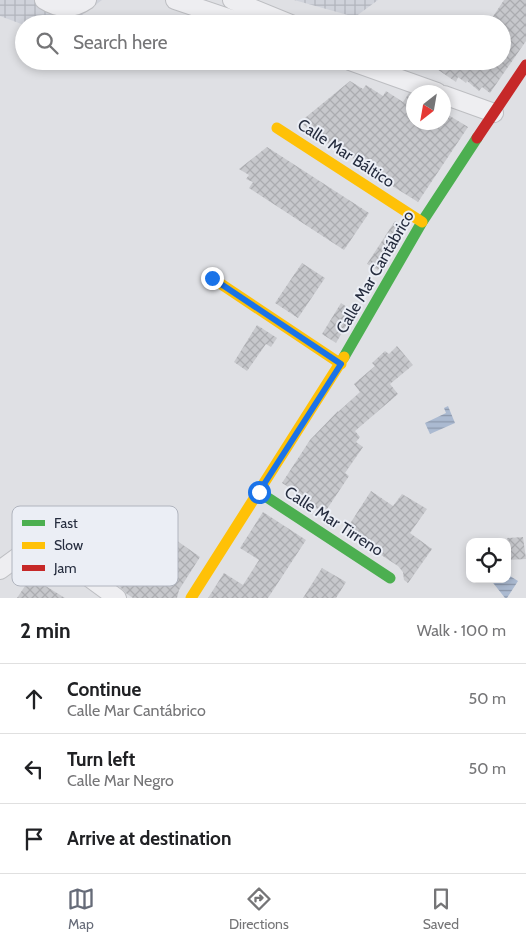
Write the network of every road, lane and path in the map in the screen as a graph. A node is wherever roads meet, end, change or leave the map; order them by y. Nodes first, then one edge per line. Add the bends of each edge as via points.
1 (44, 0) edge
2 (87, 0) edge
3 (175, 0) edge
4 (232, 0) edge
5 (219, 15) edge
6 (268, 15) edge
7 (526, 65) edge
8 (380, 70) edge
9 (420, 85) edge
10 (451, 98) edge
11 (494, 113) junction
12 (277, 128) dead end
13 (422, 222) junction
14 (212, 278) dead end
15 (341, 364) junction
16 (259, 492) junction
17 (12, 561) edge
18 (0, 570) edge
19 (390, 578) dead end
20 (101, 586) edge
21 (117, 598) edge
22 (191, 598) edge

1 - 2 street via 63,8 74,7
3 - 5 street
4 - 6 street
7 - 11 street, Calle Mar Cantábrico
8 - 9 street
10 - 11 street
11 - 13 street, Calle Mar Cantábrico
12 - 13 street, Calle Mar Báltico
13 - 15 street, Calle Mar Cantábrico
14 - 15 street
15 - 16 street, Calle Mar Cantábrico
16 - 19 street, Calle Mar Tirreno
16 - 22 street, Calle Mar Cantábrico
17 - 18 street
20 - 21 street

